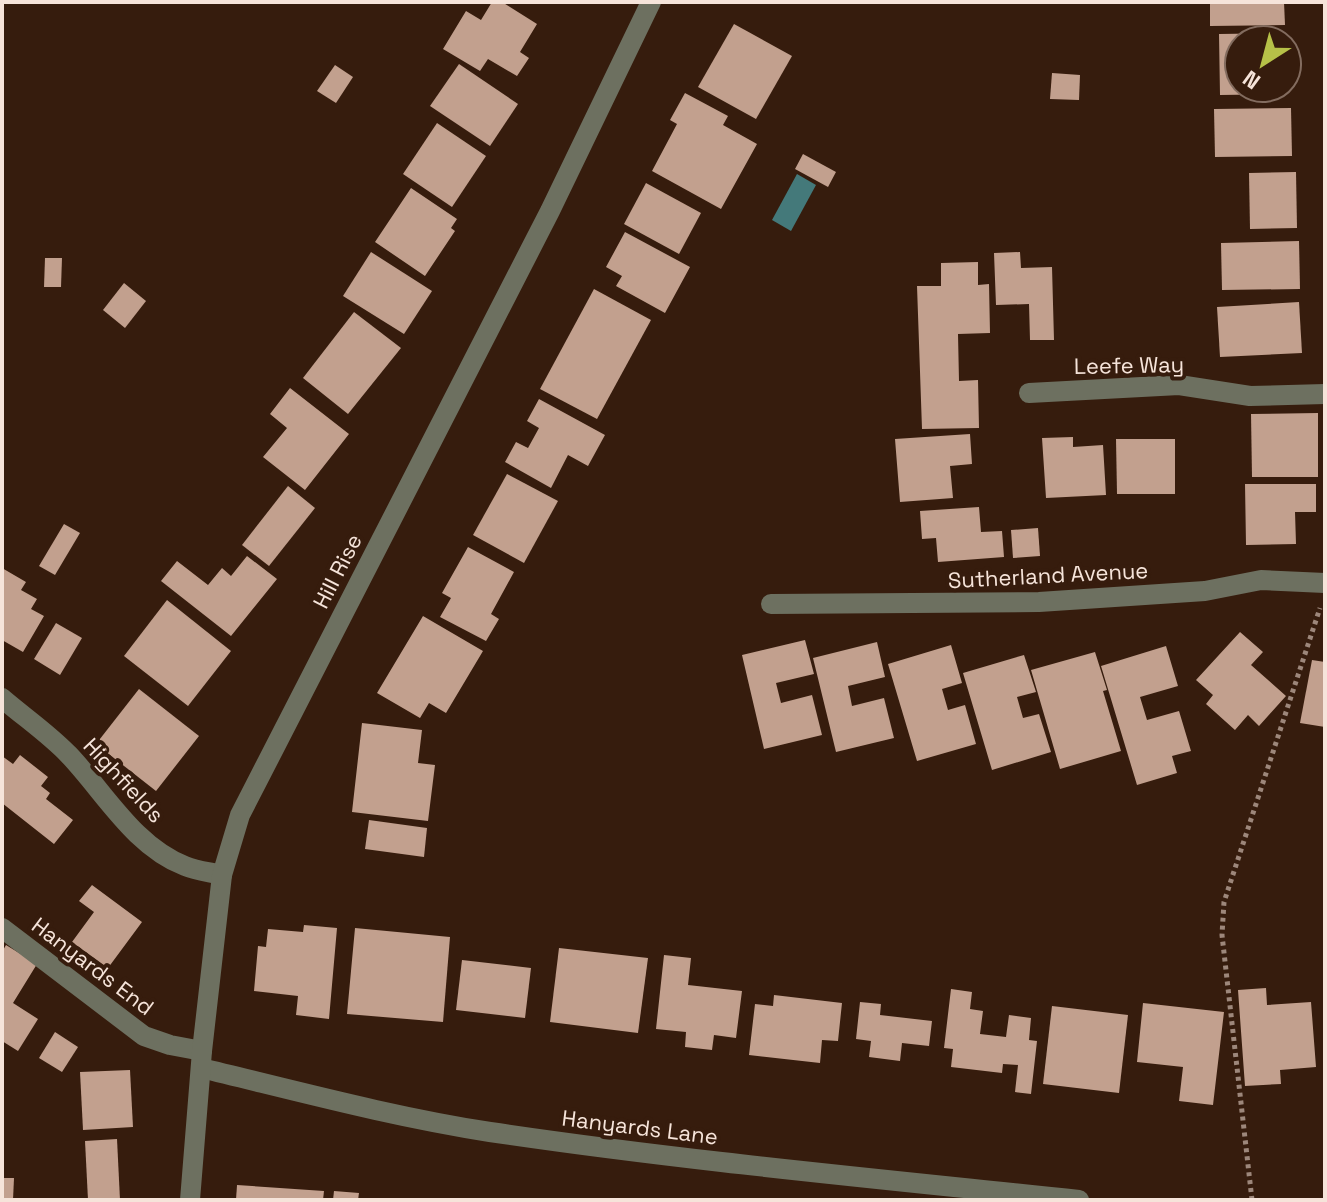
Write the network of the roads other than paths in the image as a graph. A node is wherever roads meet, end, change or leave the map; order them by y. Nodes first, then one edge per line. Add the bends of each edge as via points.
1 (651, 2) edge
2 (1029, 393) dead end
3 (1325, 394) edge
4 (1325, 583) edge
5 (771, 604) dead end
6 (2, 698) edge
7 (222, 875) junction
8 (2, 928) edge
9 (202, 1060) junction
10 (190, 1200) edge
11 (1079, 1200) edge

1 - 7 street, Hill Rise via 550,211 240,815
2 - 3 street, Leefe Way via 1179,385 1250,396
4 - 5 street, Sutherland Avenue via 1261,580 1205,591 1039,602
6 - 7 street, Highfields via 67,752 139,835 186,867
7 - 9 street, Hill Rise
8 - 9 street, Hanyards End via 144,1036
9 - 10 street, Hill Rise
9 - 11 street, Hanyards Lane via 394,1114 488,1131 676,1157

